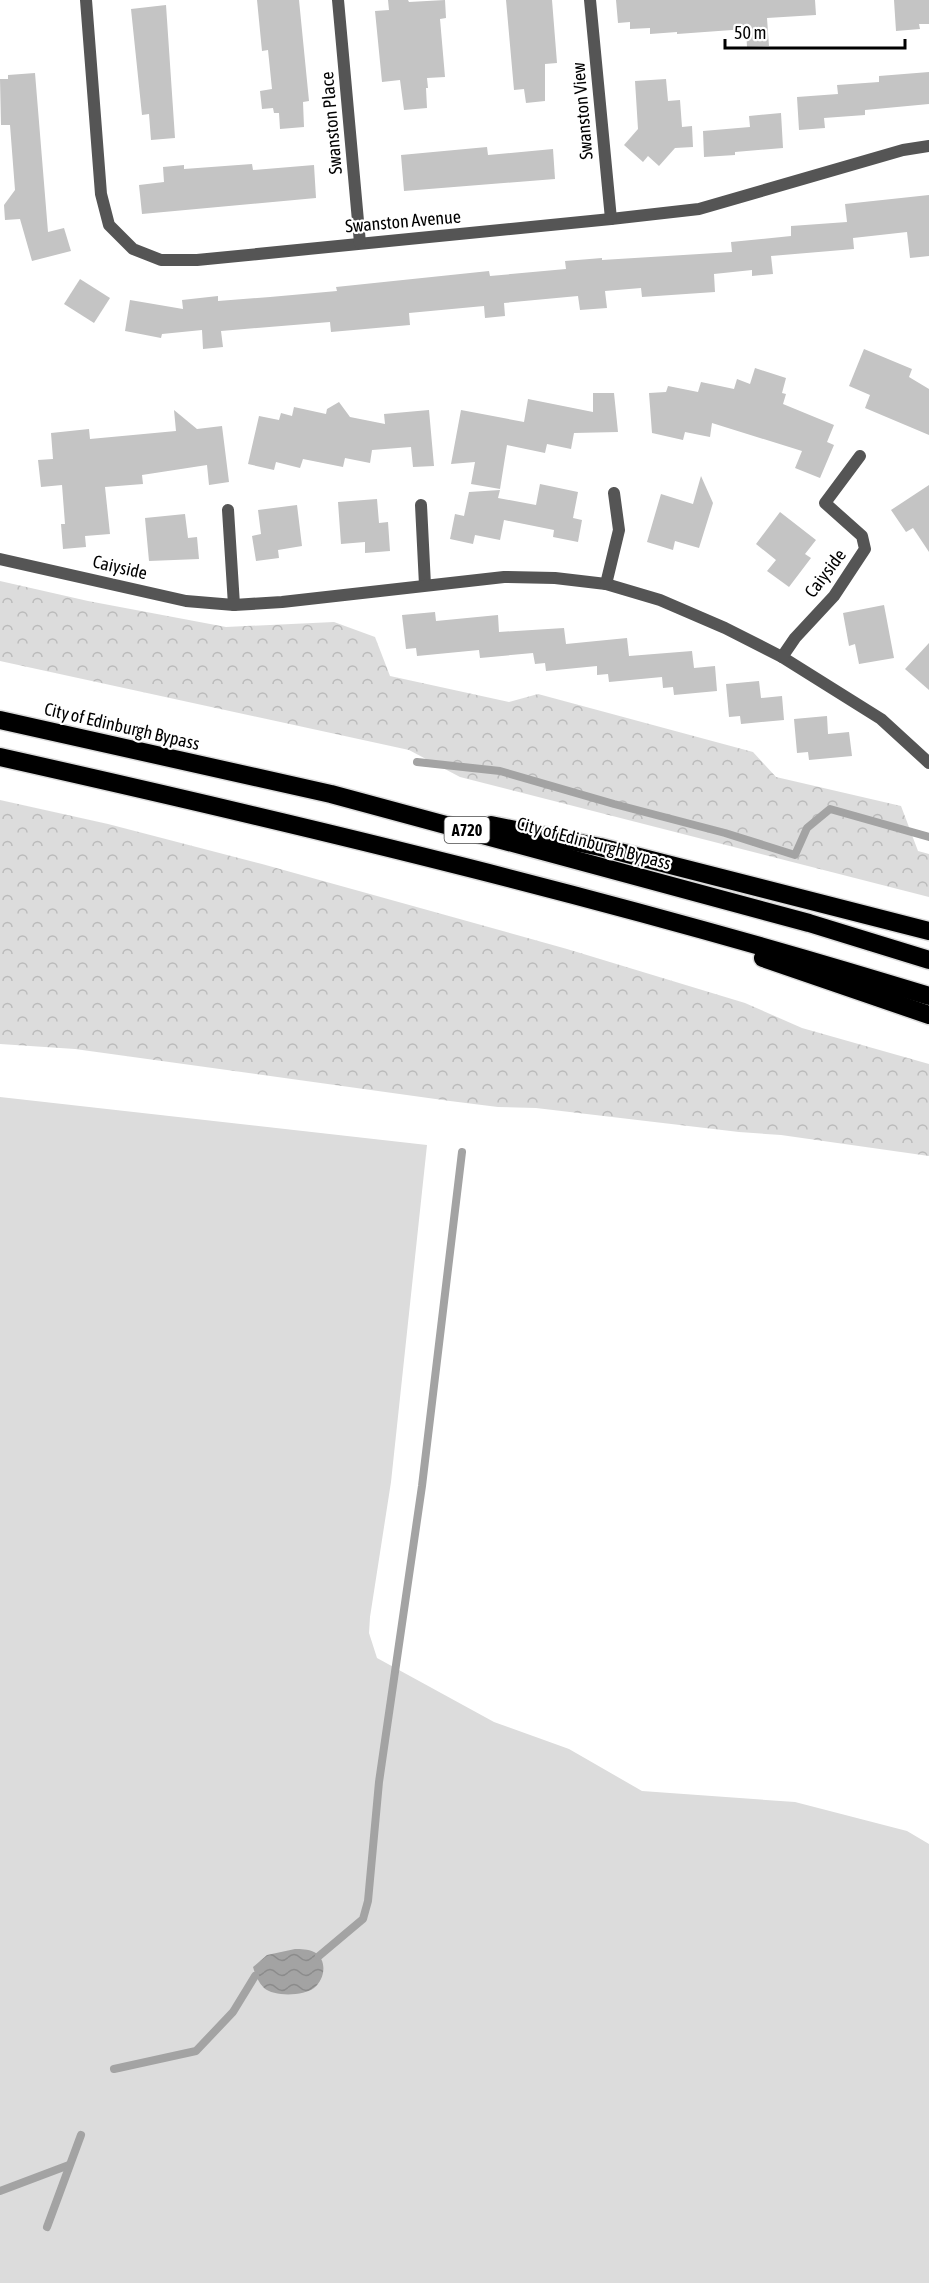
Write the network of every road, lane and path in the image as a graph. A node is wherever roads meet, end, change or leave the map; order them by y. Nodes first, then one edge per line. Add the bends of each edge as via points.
1 (86, 0) edge
2 (338, 0) edge
3 (590, 0) edge
4 (929, 146) edge
5 (611, 219) junction
6 (360, 243) junction
7 (860, 456) dead end
8 (614, 493) dead end
9 (421, 505) dead end
10 (228, 510) dead end
11 (0, 559) edge
12 (606, 584) junction
13 (425, 585) junction
14 (234, 605) junction
15 (782, 657) junction
16 (0, 720) edge
17 (0, 757) edge
18 (929, 764) edge
19 (330, 794) junction
20 (611, 905) junction
21 (929, 931) edge
22 (929, 960) edge
23 (929, 996) edge
24 (929, 1015) edge

1 - 6 street, Swanston Avenue via 101,194 109,225 133,249 161,260 197,260
2 - 6 street, Swanston Place
3 - 5 street, Swanston View
4 - 5 street, Swanston Avenue via 699,208
5 - 6 street, Swanston Avenue
7 - 15 street, Caiyside via 825,503 862,536 865,549 834,596
8 - 12 street via 619,530
9 - 13 street
10 - 14 street
11 - 14 street, Caiyside via 186,601
12 - 13 street, Caiyside via 504,577
12 - 15 street, Caiyside via 660,600
13 - 14 street, Caiyside
15 - 18 street, Caiyside via 881,719
16 - 19 highway, City of Edinburgh Bypass / A720
17 - 20 highway, A720 via 264,817
19 - 21 highway via 600,847
19 - 22 highway, City of Edinburgh Bypass / A720 via 809,922
20 - 23 highway, A720
20 - 24 highway

